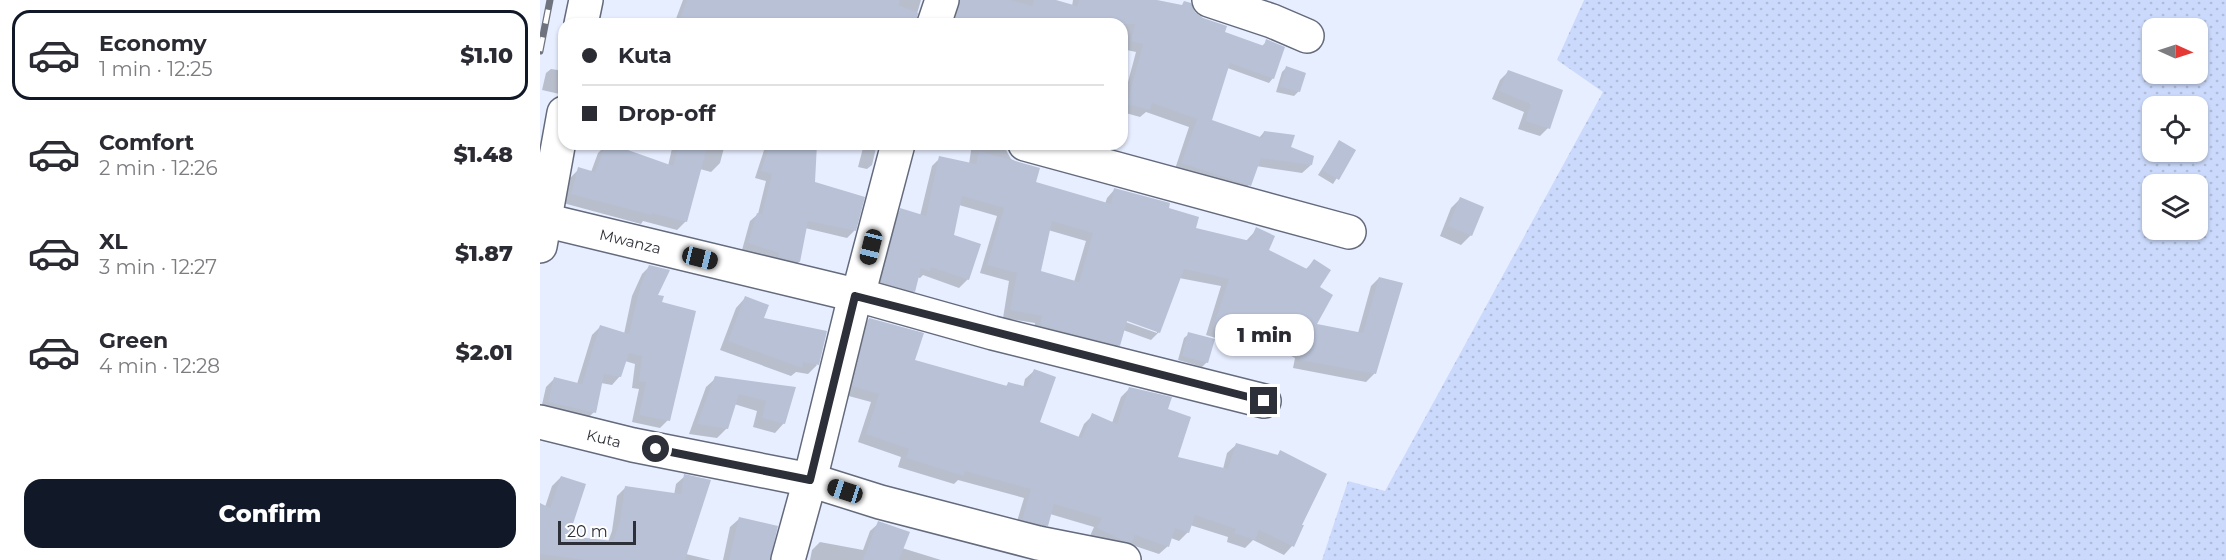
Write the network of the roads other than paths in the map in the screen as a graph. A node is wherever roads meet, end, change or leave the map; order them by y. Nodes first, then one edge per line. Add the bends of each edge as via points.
1 (586, 0) edge
2 (942, 0) edge
3 (1209, 0) edge
4 (582, 18) edge
5 (936, 18) edge
6 (1306, 36) dead end
7 (554, 126) edge
8 (896, 150) edge
9 (1047, 150) edge
10 (542, 228) edge
11 (1349, 232) dead end
12 (855, 296) junction
13 (1264, 401) dead end
14 (540, 422) edge
15 (810, 480) junction
16 (788, 560) edge
17 (1124, 560) edge

1 - 4 street
2 - 5 street
3 - 6 street
7 - 10 street
8 - 12 street
9 - 11 street
10 - 12 street, Mwanza
12 - 13 street, Mwanza
12 - 15 street
14 - 15 street, Kuta
15 - 16 street
15 - 17 street, Kuta via 1038,543

